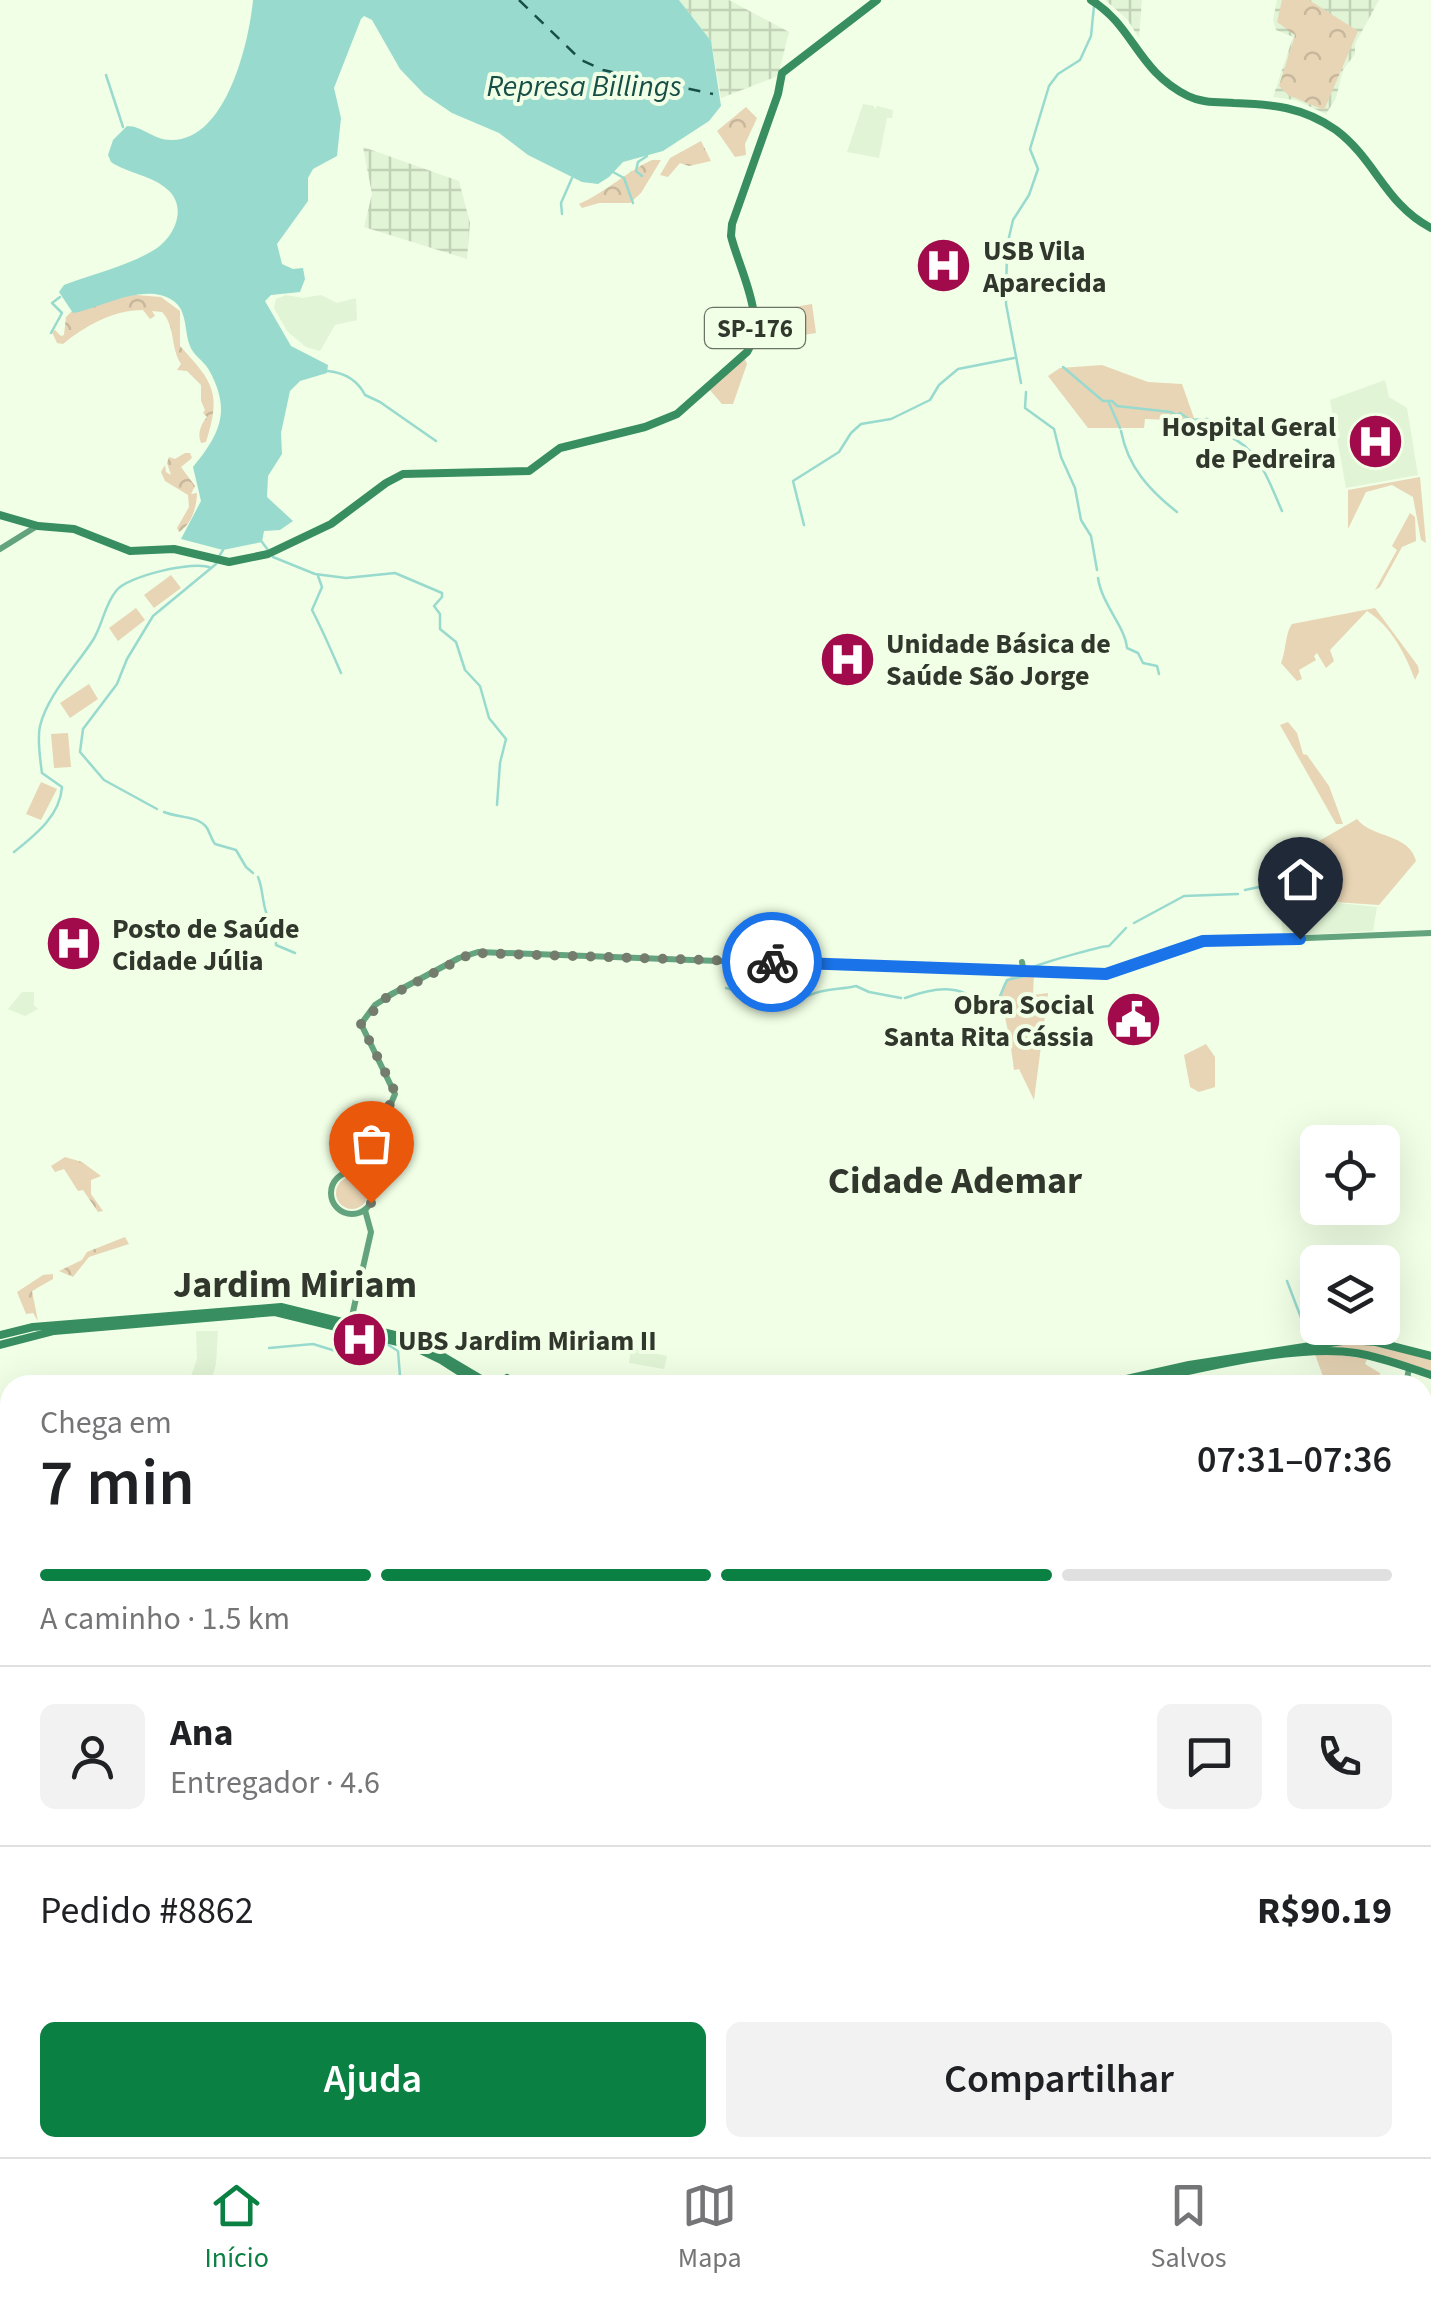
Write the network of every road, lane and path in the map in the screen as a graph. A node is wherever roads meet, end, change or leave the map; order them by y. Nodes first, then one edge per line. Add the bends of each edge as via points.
1 (880, 0) edge
2 (1094, 0) edge
3 (1431, 226) edge
4 (0, 515) edge
5 (38, 526) junction
6 (0, 550) edge
7 (1431, 933) edge
8 (1022, 962) dead end
9 (1024, 972) junction
10 (361, 1174) junction
11 (364, 1210) junction
12 (350, 1325) junction
13 (0, 1334) edge
14 (0, 1345) edge
15 (1431, 1356) edge
16 (1409, 1368) junction
17 (463, 1375) edge
18 (474, 1375) edge
19 (1144, 1375) edge
20 (1180, 1375) edge
21 (1408, 1375) edge
22 (1431, 1375) edge

1 - 5 main road, SP-176 via 783,75 732,224 755,327 748,352 688,406 663,421 560,448 529,471 403,474 331,524 270,553 219,562 174,549 130,551 74,529
2 - 3 main road via 1122,22 1151,64 1186,90 1209,98 1284,102 1324,118 1364,148 1400,202
4 - 5 main road, SP-176
5 - 6 main road
7 - 9 main road via 1223,938 1115,973
8 - 9 main road
9 - 10 main road via 466,955 390,995 361,1024 395,1094
10 - 11 main road via 373,1190
10 - 11 main road via 339,1176 330,1194 344,1213
11 - 12 main road via 371,1232
12 - 13 main road via 238,1304
12 - 14 main road via 268,1312
12 - 17 main road via 420,1349
12 - 18 main road via 416,1340
15 - 19 main road via 1349,1340
16 - 20 main road via 1357,1353 1299,1353
16 - 21 main road
16 - 22 main road

